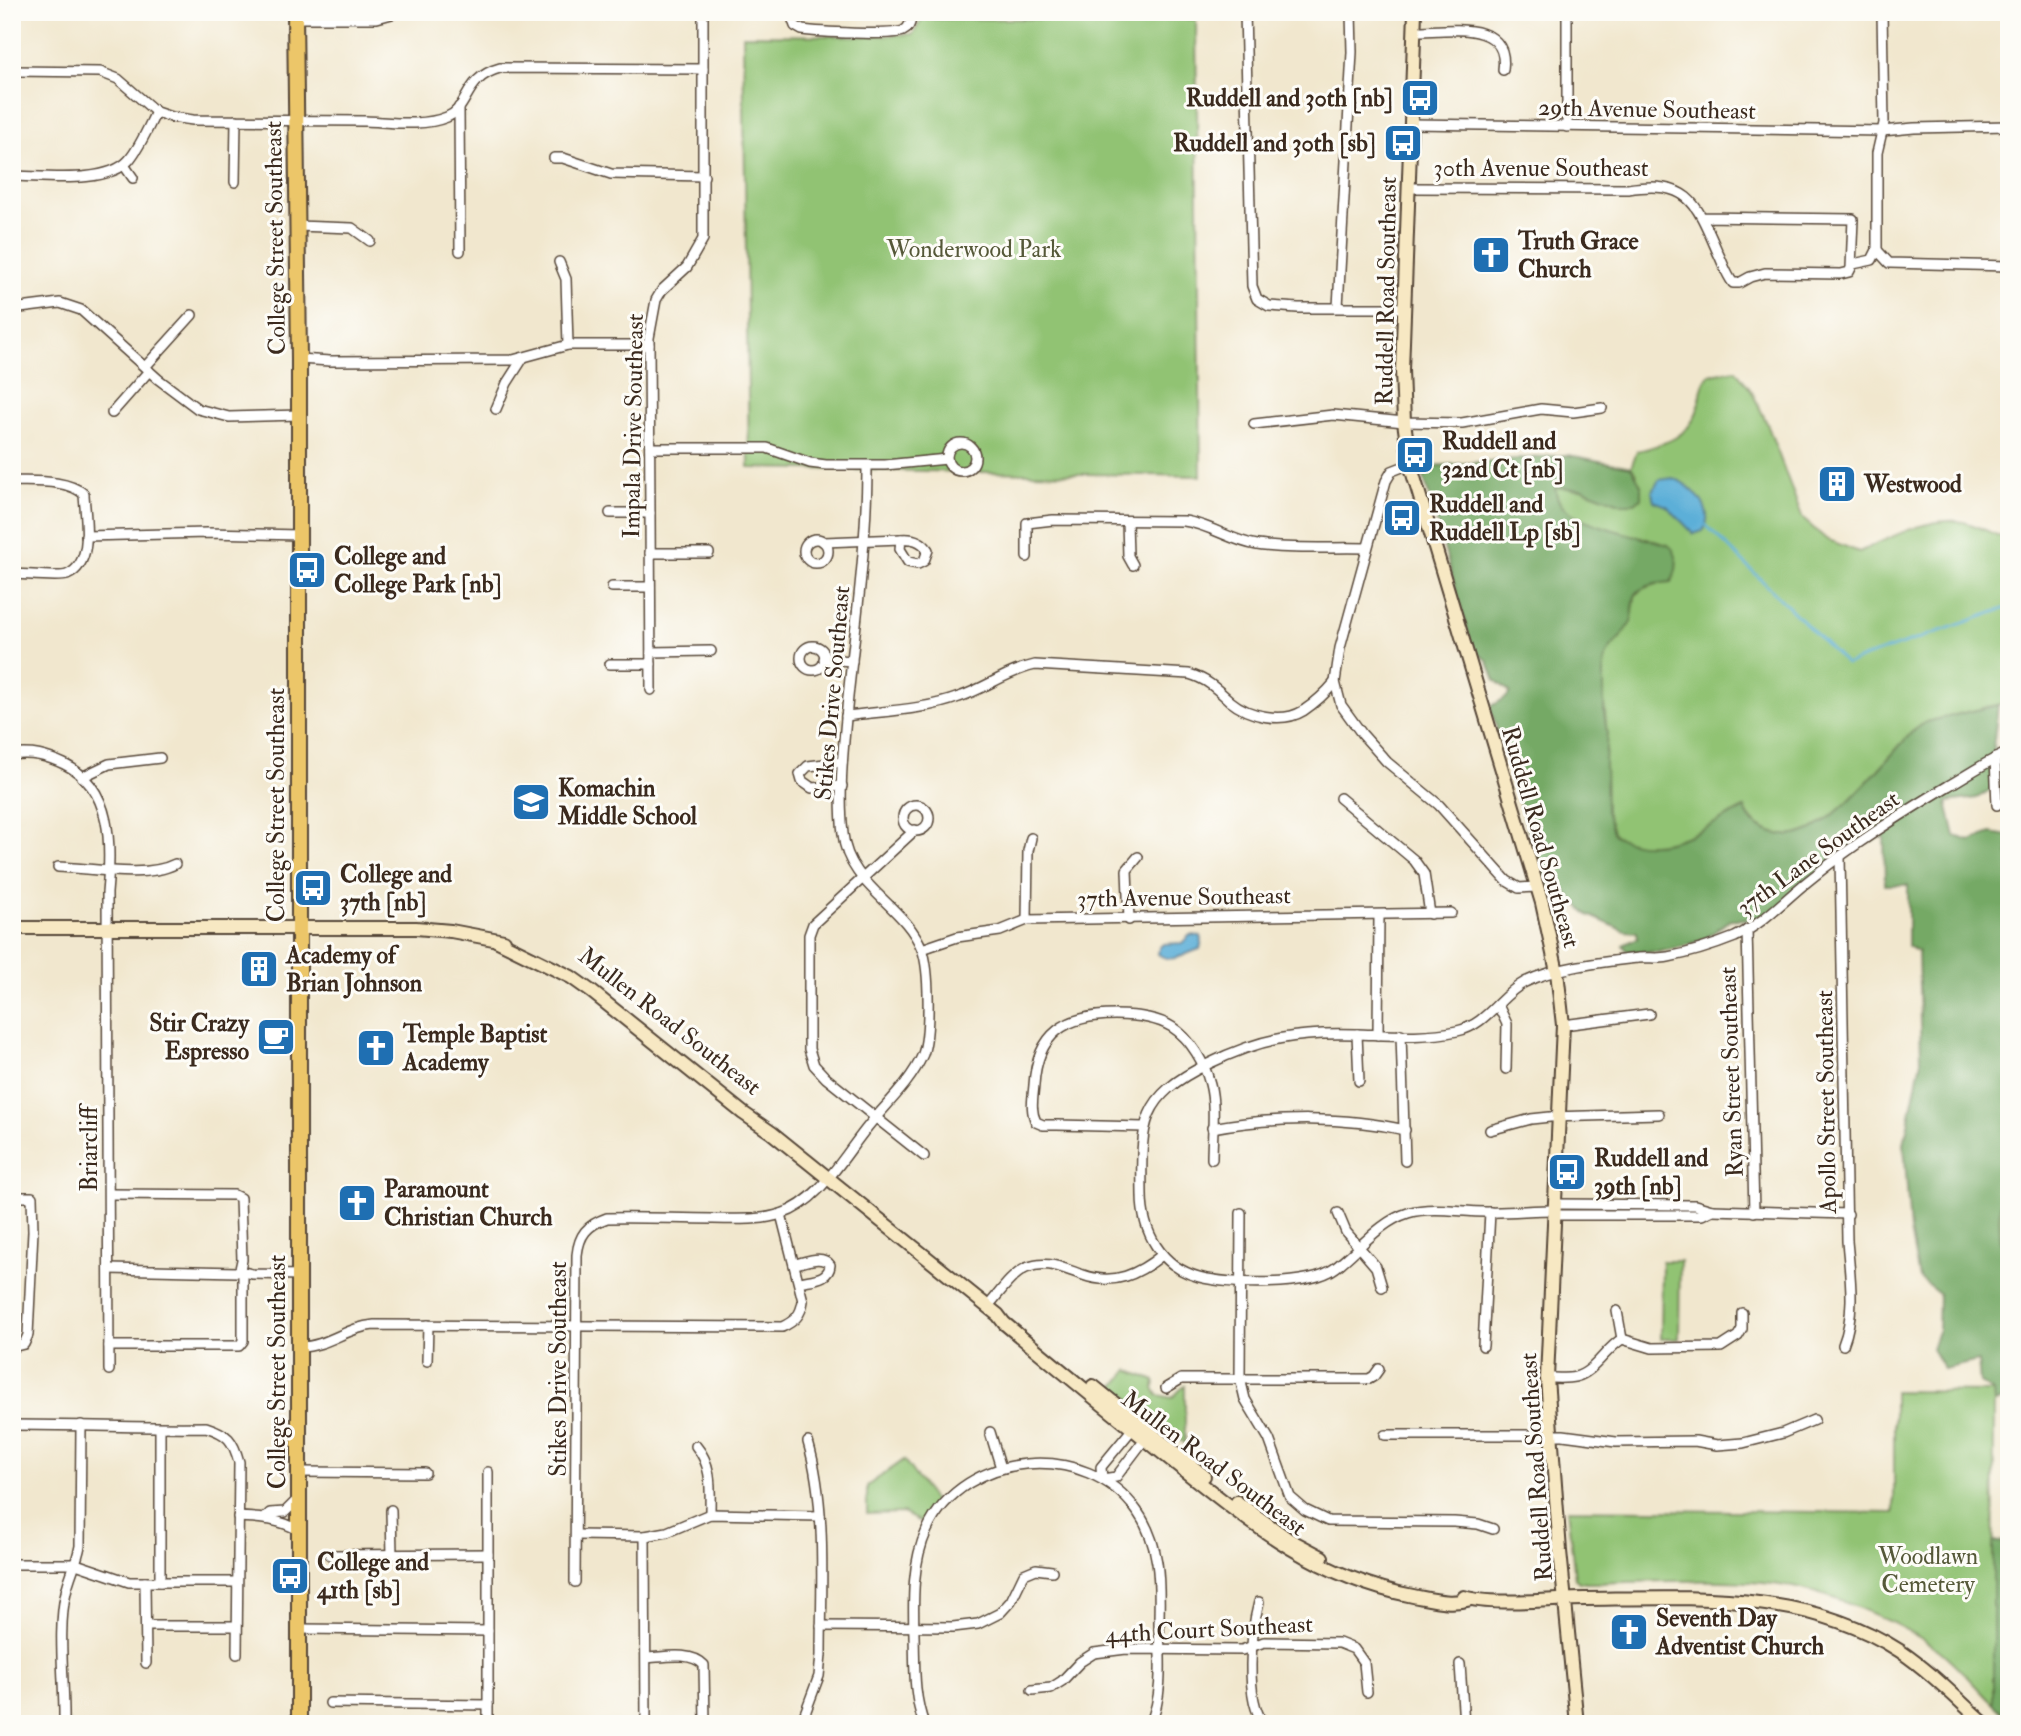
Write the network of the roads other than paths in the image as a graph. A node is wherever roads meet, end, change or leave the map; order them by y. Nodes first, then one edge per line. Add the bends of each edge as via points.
1 (399, 12) edge
2 (702, 12) edge
3 (790, 12) edge
4 (912, 12) edge
5 (1245, 12) edge
6 (1352, 12) edge
7 (1415, 12) edge
8 (1567, 12) edge
9 (1882, 12) edge
10 (295, 15) edge
11 (1416, 31) junction
12 (125, 68) dead end
13 (703, 69) junction
14 (1503, 70) dead end
15 (12, 71) edge
16 (118, 79) junction
17 (459, 107) junction
18 (156, 112) junction
19 (236, 120) junction
20 (296, 121) junction
21 (1412, 124) junction
22 (2009, 126) edge
23 (1567, 127) junction
24 (1882, 131) junction
25 (554, 158) dead end
26 (124, 165) junction
27 (12, 176) edge
28 (704, 176) junction
29 (133, 178) dead end
30 (234, 183) dead end
31 (1410, 188) junction
32 (1703, 217) junction
33 (298, 226) junction
34 (369, 241) dead end
35 (1877, 250) junction
36 (460, 251) dead end
37 (559, 261) dead end
38 (1853, 264) junction
39 (2009, 266) edge
40 (1338, 307) junction
41 (1405, 308) junction
42 (12, 310) edge
43 (192, 315) dead end
44 (568, 345) junction
45 (649, 345) junction
46 (523, 358) junction
47 (299, 359) junction
48 (147, 369) junction
49 (1602, 408) dead end
50 (496, 410) dead end
51 (112, 414) dead end
52 (299, 415) junction
53 (1404, 422) junction
54 (1254, 424) dead end
55 (650, 448) junction
56 (947, 459) dead end
57 (1410, 464) junction
58 (867, 466) junction
59 (12, 481) edge
60 (610, 513) dead end
61 (650, 513) junction
62 (1127, 521) junction
63 (299, 535) junction
64 (86, 536) junction
65 (901, 540) dead end
66 (865, 541) junction
67 (824, 542) dead end
68 (1367, 548) junction
69 (709, 552) dead end
70 (650, 553) junction
71 (1027, 557) dead end
72 (1133, 565) dead end
73 (12, 574) edge
74 (612, 587) dead end
75 (650, 587) junction
76 (711, 651) dead end
77 (651, 652) junction
78 (824, 659) dead end
79 (852, 661) junction
80 (610, 664) dead end
81 (651, 664) junction
82 (1335, 682) junction
83 (651, 690) dead end
84 (846, 716) junction
85 (2009, 752) edge
86 (12, 755) edge
87 (160, 758) dead end
88 (1995, 758) junction
89 (842, 762) junction
90 (82, 777) junction
91 (842, 786) junction
92 (1340, 798) dead end
93 (1997, 804) dead end
94 (915, 830) dead end
95 (1031, 838) dead end
96 (1138, 856) dead end
97 (1840, 856) junction
98 (175, 864) dead end
99 (58, 867) dead end
100 (109, 870) junction
101 (863, 879) junction
102 (1536, 887) junction
103 (1451, 913) dead end
104 (1430, 914) junction
105 (1379, 915) junction
106 (1027, 920) junction
107 (1129, 920) junction
108 (12, 928) edge
109 (108, 928) junction
110 (298, 928) junction
111 (1747, 930) junction
112 (922, 949) junction
113 (1557, 972) junction
114 (1498, 1005) junction
115 (1649, 1014) dead end
116 (1563, 1026) junction
117 (1357, 1034) junction
118 (1401, 1034) junction
119 (1378, 1035) junction
120 (1203, 1066) junction
121 (1506, 1069) dead end
122 (1359, 1081) dead end
123 (1659, 1114) dead end
124 (876, 1117) junction
125 (1560, 1117) junction
126 (1144, 1127) junction
127 (1212, 1128) junction
128 (1405, 1129) junction
129 (1490, 1130) dead end
130 (924, 1156) dead end
131 (1212, 1159) dead end
132 (1405, 1161) dead end
133 (828, 1178) junction
134 (108, 1194) junction
135 (12, 1197) edge
136 (1554, 1210) junction
137 (1490, 1212) junction
138 (1754, 1212) junction
139 (1241, 1213) dead end
140 (1338, 1213) dead end
141 (781, 1214) junction
142 (1847, 1214) junction
143 (1360, 1247) junction
144 (1162, 1255) junction
145 (794, 1264) junction
146 (109, 1269) junction
147 (241, 1271) junction
148 (300, 1275) junction
149 (1242, 1281) junction
150 (800, 1282) junction
151 (1382, 1287) dead end
152 (993, 1311) junction
153 (1617, 1311) dead end
154 (1742, 1313) dead end
155 (428, 1325) junction
156 (576, 1325) junction
157 (1622, 1339) junction
158 (1843, 1345) dead end
159 (109, 1346) junction
160 (1483, 1346) dead end
161 (12, 1347) edge
162 (300, 1347) junction
163 (427, 1361) dead end
164 (1379, 1369) dead end
165 (109, 1370) dead end
166 (1240, 1378) junction
167 (1547, 1378) junction
168 (1166, 1388) dead end
169 (1814, 1420) dead end
170 (12, 1425) edge
171 (81, 1425) junction
172 (1135, 1426) junction
173 (160, 1428) junction
174 (990, 1432) dead end
175 (1385, 1435) dead end
176 (1147, 1436) junction
177 (1550, 1436) junction
178 (808, 1442) dead end
179 (696, 1446) dead end
180 (1001, 1468) junction
181 (300, 1472) junction
182 (488, 1472) dead end
183 (425, 1473) dead end
184 (1102, 1479) junction
185 (300, 1497) junction
186 (391, 1510) dead end
187 (710, 1514) junction
188 (820, 1516) junction
189 (238, 1517) junction
190 (266, 1517) junction
191 (1493, 1529) dead end
192 (300, 1531) junction
193 (576, 1535) junction
194 (645, 1536) junction
195 (330, 1555) dead end
196 (391, 1555) junction
197 (488, 1555) junction
198 (12, 1564) edge
199 (76, 1564) junction
200 (1052, 1571) dead end
201 (575, 1581) dead end
202 (145, 1582) junction
203 (160, 1582) junction
204 (236, 1582) junction
205 (1695, 1598) junction
206 (1565, 1599) junction
207 (1259, 1602) dead end
208 (146, 1626) junction
209 (236, 1626) junction
210 (821, 1626) junction
211 (914, 1627) junction
212 (300, 1629) junction
213 (488, 1631) junction
214 (1253, 1646) junction
215 (1159, 1650) junction
216 (237, 1654) dead end
217 (647, 1658) junction
218 (146, 1663) dead end
219 (1460, 1664) dead end
220 (1032, 1690) dead end
221 (1367, 1692) dead end
222 (330, 1703) dead end
223 (488, 1705) junction
224 (64, 1724) edge
225 (299, 1724) edge
226 (488, 1724) edge
227 (646, 1724) edge
228 (705, 1724) edge
229 (801, 1724) edge
230 (924, 1724) edge
231 (1150, 1724) edge
232 (1264, 1724) edge
233 (1464, 1724) edge
234 (1577, 1724) edge
235 (1984, 1724) edge
236 (1995, 1724) edge

1 - 10 street via 377,18
2 - 13 street, Impala Drive Southeast
3 - 4 street via 792,22 802,30 900,32 909,26
5 - 40 street via 1252,286 1257,299 1269,306
6 - 40 street
7 - 11 street, Ruddell Road Southeast
8 - 23 street
9 - 24 street
10 - 20 main road, College Street Southeast
11 - 14 street via 1488,35 1504,53
11 - 21 street, Ruddell Road Southeast
12 - 16 street
13 - 17 street via 500,68 479,77
13 - 28 street, Impala Drive Southeast
15 - 16 street via 91,71
16 - 18 street
17 - 20 street via 449,117 431,121
17 - 36 street
18 - 19 street
18 - 26 street
19 - 20 street
19 - 30 street
20 - 33 main road, College Street Southeast
21 - 23 street, 29th Avenue Southeast
21 - 31 street, Ruddell Road Southeast
22 - 24 street, 29th Avenue Southeast
23 - 24 street, 29th Avenue Southeast
24 - 35 street via 1877,153
25 - 28 street via 611,174
26 - 27 street via 99,175
26 - 29 street
28 - 45 street, Impala Drive Southeast via 703,239 687,267 656,300
31 - 32 street, 30th Avenue Southeast via 1660,186 1683,195
31 - 41 street, Ruddell Road Southeast
32 - 38 street via 1853,219
32 - 38 street via 1736,284 1765,273 1845,274
33 - 34 street via 352,228
33 - 47 main road, College Street Southeast
35 - 38 street via 1872,260
35 - 39 street via 1889,262
37 - 44 street via 566,279
40 - 41 street
41 - 53 street, Ruddell Road Southeast
42 - 48 street via 70,305
43 - 48 street
44 - 45 street
44 - 46 street
45 - 55 street, Impala Drive Southeast
46 - 47 street
46 - 50 street
47 - 52 main road, College Street Southeast
48 - 51 street
48 - 52 street via 182,400 212,414
49 - 53 street via 1573,412 1541,409 1462,422
52 - 63 main road, College Street Southeast
53 - 54 street via 1333,415
53 - 57 street, Ruddell Road Southeast
55 - 58 street via 756,447 810,463
55 - 61 street, Impala Drive Southeast
56 - 58 street
57 - 68 street via 1389,474
57 - 102 street, Ruddell Road Southeast
58 - 66 street, Stikes Drive Southeast
59 - 64 street via 76,488 84,494
60 - 61 street
61 - 70 street, Impala Drive Southeast
62 - 68 street via 1191,522 1258,545
62 - 71 street via 1027,523
62 - 72 street via 1128,556
63 - 64 street
63 - 110 main road, College Street Southeast
64 - 73 street via 85,552 65,576
65 - 66 street
66 - 67 street
66 - 79 street, Stikes Drive Southeast
68 - 82 street
69 - 70 street
70 - 75 street, Impala Drive Southeast
74 - 75 street
75 - 77 street, Impala Drive Southeast
76 - 77 street
77 - 81 street, Impala Drive Southeast
78 - 79 street
79 - 84 street, Stikes Drive Southeast
80 - 81 street
81 - 83 street, Impala Drive Southeast
82 - 84 street via 1300,713 1280,718 1247,712 1203,678 1189,674 1035,665 939,704
82 - 102 street via 1341,705 1387,762 1439,805 1507,881 1519,888
84 - 89 street, Stikes Drive Southeast
85 - 88 street, 37th Lane Southeast
86 - 90 street via 51,758
87 - 90 street via 109,764
88 - 93 street
88 - 97 street, 37th Lane Southeast
89 - 91 street, Stikes Drive Southeast
89 - 91 street via 808,766 800,774 812,788
90 - 100 street, Briarcliff via 99,799 107,820
91 - 101 street, Stikes Drive Southeast via 843,838
92 - 104 street via 1414,860 1424,874
94 - 101 street
95 - 106 street
96 - 107 street via 1127,870
97 - 111 street, 37th Lane Southeast
97 - 142 street, Apollo Street Southeast
98 - 100 street via 162,870
99 - 100 street
100 - 109 street, Briarcliff
101 - 112 street, Stikes Drive Southeast via 902,917
101 - 124 street via 816,919 810,930 809,1049 814,1065 826,1078
102 - 113 street, Ruddell Road Southeast
103 - 104 street, 37th Avenue Southeast
104 - 105 street, 37th Avenue Southeast
105 - 107 street, 37th Avenue Southeast
105 - 119 street
106 - 107 street, 37th Avenue Southeast
106 - 112 street, 37th Avenue Southeast
108 - 109 street
109 - 110 street
109 - 134 street, Briarcliff
110 - 133 street, Mullen Road Southeast via 416,928 496,940 593,992
110 - 148 main road, College Street Southeast
111 - 113 street, 37th Lane Southeast via 1666,958 1643,957
111 - 138 street, Ryan Street Southeast
112 - 124 street, Stikes Drive Southeast via 928,1028 924,1050 908,1080
113 - 114 street, 37th Lane Southeast via 1524,983
113 - 116 street, Ruddell Road Southeast
114 - 118 street, 37th Lane Southeast via 1463,1030
114 - 121 street via 1507,1024
115 - 116 street
116 - 125 street, Ruddell Road Southeast
117 - 119 street, 37th Lane Southeast
117 - 120 street, 37th Lane Southeast via 1264,1040
117 - 122 street
118 - 119 street, 37th Lane Southeast
118 - 128 street
120 - 126 street, 37th Lane Southeast via 1165,1090 1153,1104
120 - 126 street via 1172,1027 1132,1015 1078,1018 1049,1039 1035,1068 1035,1122
120 - 127 street via 1210,1086
123 - 125 street
124 - 130 street
124 - 133 street, Stikes Drive Southeast
125 - 129 street
125 - 136 street, Ruddell Road Southeast
126 - 144 street via 1144,1219
127 - 128 street via 1298,1120
127 - 131 street
128 - 132 street
133 - 141 street, Stikes Drive Southeast via 804,1201
133 - 152 street, Mullen Road Southeast
134 - 146 street, Briarcliff
134 - 147 street via 240,1198
135 - 161 street via 32,1198 33,1231 28,1335 24,1344
136 - 137 street
136 - 138 street via 1695,1205
136 - 167 street, Ruddell Road Southeast
137 - 143 street via 1425,1209 1407,1213 1384,1225
137 - 160 street
138 - 142 street
139 - 149 street
140 - 143 street via 1346,1232
141 - 145 street
141 - 156 street, Stikes Drive Southeast via 732,1219 607,1218 590,1226 579,1243
142 - 158 street, Apollo Street Southeast via 1851,1298
143 - 149 street via 1330,1272 1311,1279
143 - 151 street via 1376,1268
144 - 149 street via 1195,1276
144 - 152 street via 1125,1278 1096,1279 1060,1265 1035,1266 1016,1275
145 - 150 street
145 - 150 street via 820,1259 830,1265 825,1276
146 - 147 street
146 - 159 street, Briarcliff
147 - 148 street
147 - 159 street via 243,1341 239,1346
148 - 162 main road, College Street Southeast
149 - 166 street
150 - 156 street via 802,1311 782,1327
152 - 172 street, Mullen Road Southeast via 1009,1317
153 - 157 street
154 - 157 street via 1738,1336 1721,1347 1652,1348
155 - 156 street
155 - 162 street via 361,1326 317,1346
155 - 163 street
156 - 193 street, Stikes Drive Southeast
157 - 167 street via 1576,1377
159 - 165 street, Briarcliff
162 - 181 main road, College Street Southeast
164 - 166 street via 1369,1379
166 - 168 street via 1181,1379
166 - 191 street via 1245,1399 1269,1439 1290,1497 1305,1510 1328,1521 1454,1522
167 - 177 street, Ruddell Road Southeast
169 - 177 street via 1783,1433 1717,1445
170 - 171 street
171 - 173 street
171 - 199 street
172 - 176 street, Mullen Road Southeast
172 - 184 street via 1101,1467
173 - 189 street via 206,1427 221,1432 234,1444 239,1462
173 - 203 street
174 - 180 street
175 - 177 street
176 - 184 street via 1116,1476
176 - 206 street, Mullen Road Southeast via 1265,1523 1316,1554 1380,1579 1471,1599
177 - 206 street, Ruddell Road Southeast
178 - 188 street via 816,1469
179 - 187 street via 706,1457 709,1471
180 - 184 street via 1058,1464
180 - 211 street via 960,1489 928,1529 918,1558
181 - 183 street
181 - 185 main road, College Street Southeast
182 - 197 street
184 - 215 street via 1129,1502 1150,1535 1159,1577
185 - 190 street via 285,1512
185 - 192 main road, College Street Southeast
186 - 196 street
187 - 188 street
187 - 194 street
188 - 210 street
189 - 190 street
189 - 204 street
190 - 192 street
192 - 212 main road, College Street Southeast
193 - 194 street
193 - 201 street, Stikes Drive Southeast
194 - 217 street
195 - 196 street
196 - 197 street
197 - 213 street
198 - 199 street
199 - 202 street via 130,1582
199 - 224 street via 63,1610
200 - 211 street via 1035,1569 1024,1574 1011,1601 988,1620 953,1627
202 - 203 street
202 - 208 street
203 - 204 street
204 - 209 street
205 - 206 street, Mullen Road Southeast
205 - 235 street, Mullen Road Southeast via 1800,1609 1851,1626 1910,1659
205 - 236 street, Mullen Road Southeast via 1771,1596 1854,1618 1924,1659
206 - 234 street, Ruddell Road Southeast
207 - 214 street
208 - 209 street
208 - 218 street
209 - 216 street
210 - 211 street
210 - 229 street via 819,1676
211 - 230 street via 915,1690
212 - 213 street
212 - 225 main road, College Street Southeast
213 - 223 street
214 - 215 street, 44th Court Southeast via 1242,1650
214 - 221 street, 44th Court Southeast via 1264,1642 1339,1643 1354,1649 1364,1663
214 - 232 street via 1254,1707
215 - 220 street, 44th Court Southeast via 1094,1653 1051,1688
215 - 231 street via 1156,1712
217 - 227 street
217 - 228 street via 686,1657 704,1665
219 - 233 street
222 - 223 street
223 - 226 street

